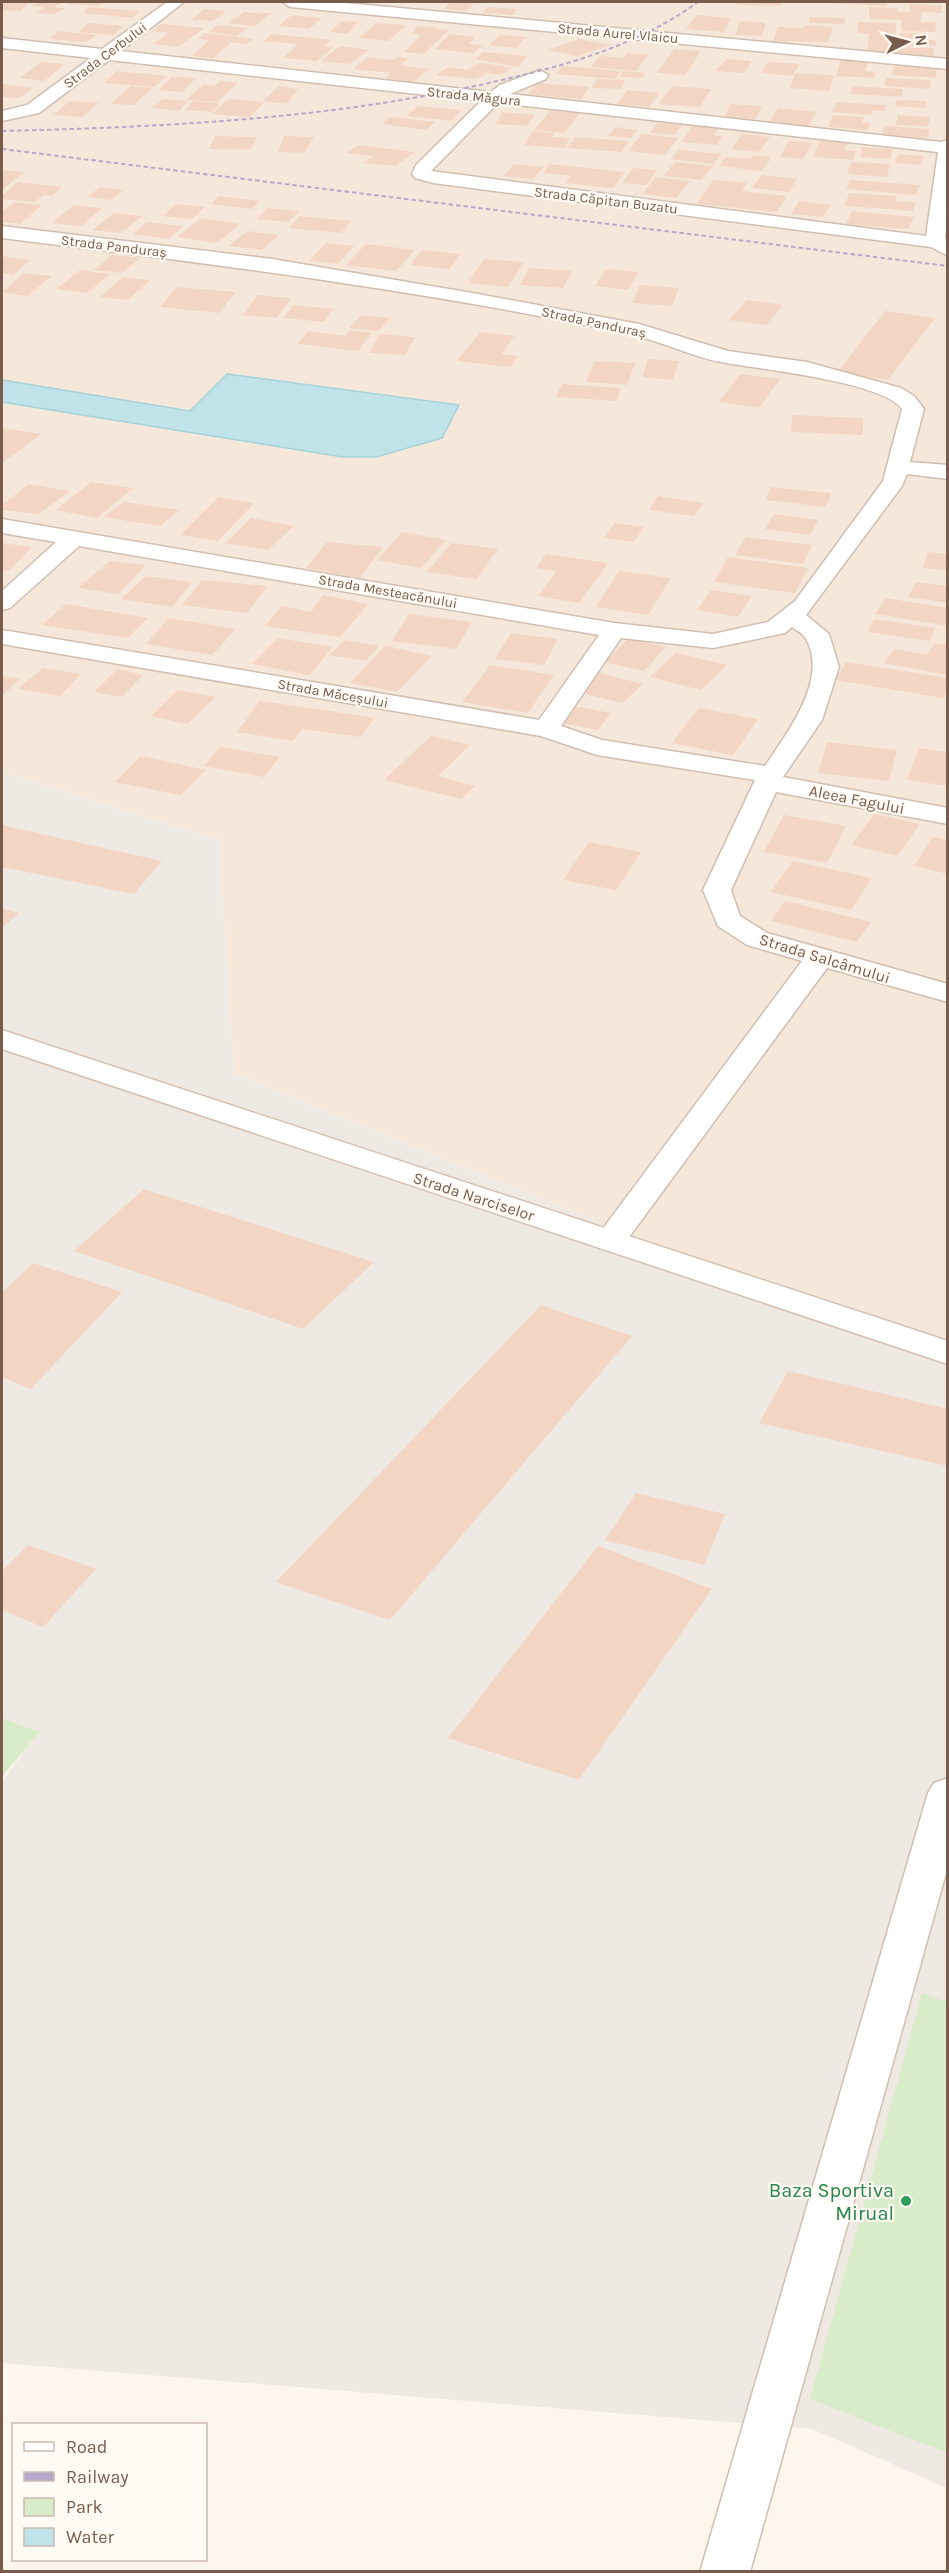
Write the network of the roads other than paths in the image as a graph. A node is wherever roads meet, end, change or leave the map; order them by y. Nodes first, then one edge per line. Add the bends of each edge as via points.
1 (176, 2) edge
2 (290, 2) edge
3 (2, 43) edge
4 (107, 54) junction
5 (948, 64) edge
6 (540, 75) dead end
7 (494, 98) junction
8 (2, 116) edge
9 (947, 147) edge
10 (2, 232) edge
11 (943, 245) edge
12 (899, 467) junction
13 (948, 472) edge
14 (2, 526) edge
15 (74, 538) junction
16 (2, 603) edge
17 (784, 622) junction
18 (614, 630) junction
19 (2, 637) edge
20 (546, 729) junction
21 (769, 778) junction
22 (948, 816) edge
23 (819, 958) junction
24 (948, 993) edge
25 (2, 1040) edge
26 (610, 1241) junction
27 (948, 1353) edge
28 (948, 1793) edge
29 (725, 2571) edge

1 - 4 street, Strada Cerbului
2 - 5 street, Strada Aurel Vlaicu
3 - 4 street, Strada Măgura
4 - 7 street, Strada Măgura
4 - 8 street, Strada Cerbului via 33,109
6 - 7 street, Strada Căpitan Buzatu
7 - 9 street, Strada Măgura
7 - 11 street, Strada Căpitan Buzatu via 421,174
9 - 11 street
10 - 12 street, Strada Panduraș via 272,265 639,330 725,357 807,368 894,392 907,400 913,409
12 - 13 street
12 - 17 street, Strada Panduraș via 894,481 803,606
14 - 15 street, Strada Mesteacănului
15 - 16 street
15 - 18 street, Strada Mesteacănului
17 - 18 street, Strada Mesteacănului via 713,641
17 - 21 street, Strada Salcâmului via 817,634 827,667 809,720
18 - 20 street
19 - 20 street, Strada Măceșului
20 - 21 street, Strada Măceșului via 597,747
21 - 22 street, Aleea Fagului
21 - 23 street, Strada Salcâmului via 717,890 728,920 758,939
23 - 24 street, Strada Salcâmului
23 - 26 street
25 - 26 street, Strada Narciselor
26 - 27 street, Strada Narciselor
28 - 29 street

